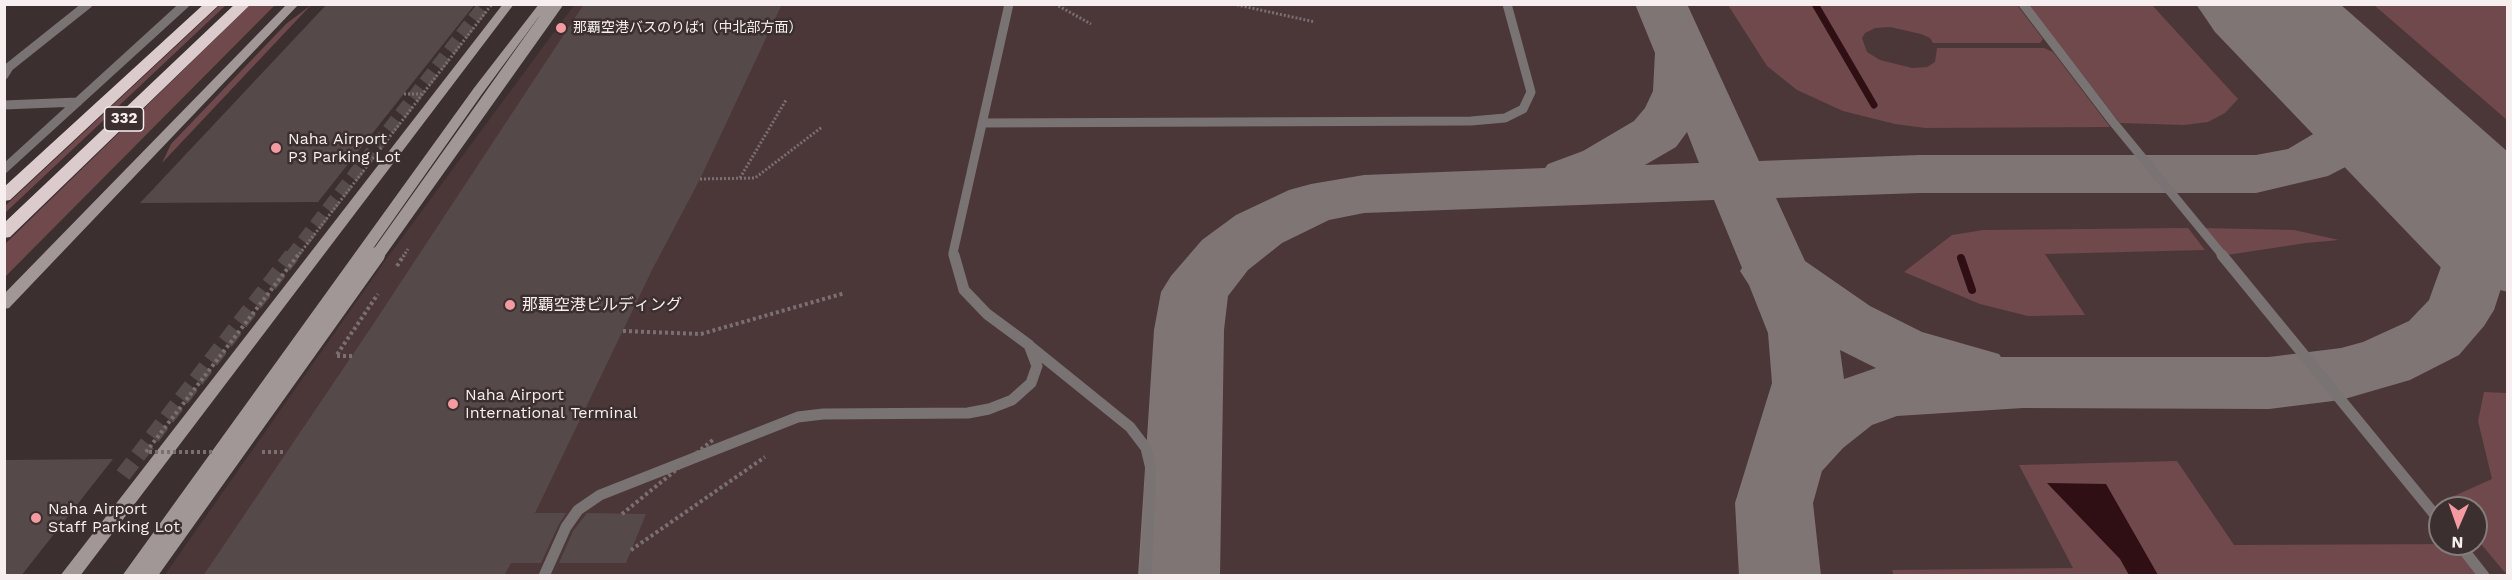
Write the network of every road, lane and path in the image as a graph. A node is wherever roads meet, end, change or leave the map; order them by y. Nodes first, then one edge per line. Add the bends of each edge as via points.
1 (88, 4) edge
2 (185, 4) edge
3 (213, 4) edge
4 (244, 4) edge
5 (294, 4) edge
6 (492, 4) edge
7 (509, 4) edge
8 (546, 4) edge
9 (556, 4) edge
10 (1009, 4) edge
11 (1055, 4) edge
12 (1233, 4) edge
13 (1507, 4) edge
14 (2023, 4) edge
15 (1315, 22) dead end
16 (1090, 24) dead end
17 (6, 70) edge
18 (404, 94) dead end
19 (422, 94) junction
20 (786, 100) dead end
21 (78, 102) junction
22 (4, 105) edge
23 (982, 123) junction
24 (822, 127) dead end
25 (4, 169) edge
26 (740, 178) junction
27 (700, 179) dead end
28 (4, 196) edge
29 (4, 233) edge
30 (845, 293) dead end
31 (4, 304) edge
32 (623, 331) dead end
33 (1029, 345) junction
34 (714, 440) dead end
35 (216, 452) dead end
36 (251, 452) dead end
37 (286, 453) dead end
38 (765, 457) dead end
39 (2428, 506) edge
40 (622, 514) dead end
41 (632, 550) dead end
42 (2468, 556) edge
43 (69, 576) edge
44 (130, 576) edge
45 (148, 576) edge
46 (544, 576) edge
47 (1146, 576) edge
48 (2484, 576) edge

1 - 17 lane
2 - 21 lane
3 - 28 highway, 332
4 - 29 highway, 332
5 - 31 street
6 - 19 path, bridge
7 - 43 street
8 - 44 street via 478,91
9 - 45 street, bridge
10 - 23 lane
11 - 16 path
12 - 15 path
13 - 23 lane via 1531,92 1523,109 1505,118
14 - 39 lane via 2113,122
18 - 19 path, bridge
19 - 35 path, bridge via 146,452
20 - 26 path
21 - 22 lane
21 - 25 lane
23 - 33 lane via 953,253 964,290 987,314
24 - 26 path via 755,178
26 - 27 path
30 - 32 path via 701,334
33 - 46 lane via 1038,366 1031,383 1012,400 989,409 798,417 600,495 578,510 566,527
33 - 47 lane via 1130,427 1146,448 1151,469
34 - 40 path, bridge
36 - 37 path, bridge
38 - 41 path
42 - 48 lane

